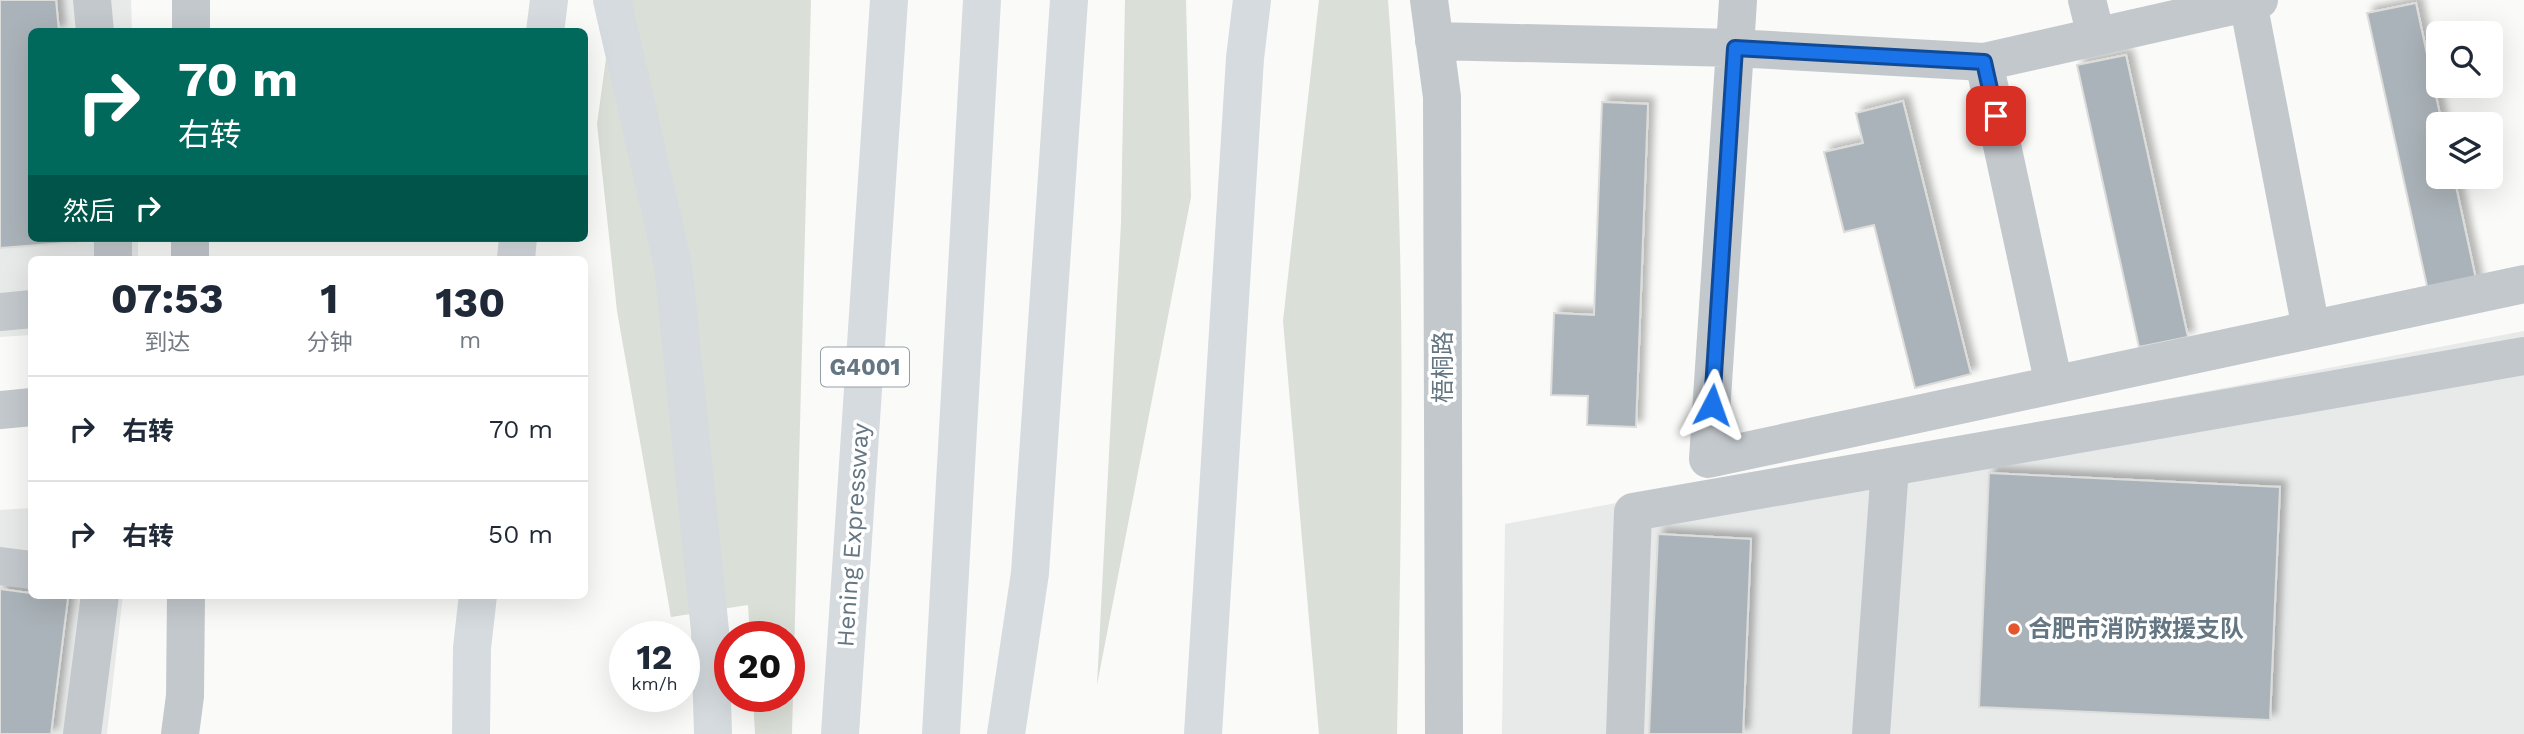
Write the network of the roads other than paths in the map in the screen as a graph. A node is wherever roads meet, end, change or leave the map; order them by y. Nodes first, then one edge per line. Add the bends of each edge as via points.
1 (92, 0) edge
2 (191, 0) edge
3 (549, 0) edge
4 (612, 0) edge
5 (889, 0) edge
6 (982, 0) edge
7 (1069, 0) edge
8 (1241, 0) edge
9 (1252, 0) edge
10 (1429, 0) edge
11 (1738, 0) edge
12 (2087, 0) edge
13 (2254, 1) edge
14 (94, 28) edge
15 (191, 28) edge
16 (546, 28) edge
17 (2096, 37) junction
18 (1434, 41) junction
19 (1735, 48) junction
20 (1245, 58) junction
21 (1984, 62) junction
22 (2524, 284) edge
23 (28, 309) edge
24 (0, 312) edge
25 (2311, 329) junction
26 (2524, 356) edge
27 (2054, 385) junction
28 (28, 408) edge
29 (0, 411) edge
30 (1890, 467) junction
31 (0, 566) edge
32 (28, 570) edge
33 (99, 599) edge
34 (186, 599) edge
35 (478, 599) edge
36 (82, 734) edge
37 (180, 734) edge
38 (471, 734) edge
39 (713, 734) edge
40 (840, 734) edge
41 (941, 734) edge
42 (1006, 734) edge
43 (1203, 734) edge
44 (1444, 734) edge
45 (1625, 734) edge
46 (1871, 734) edge

1 - 14 street
2 - 15 street
3 - 16 highway
4 - 39 highway via 673,265 710,631
5 - 40 highway, Hening Expressway / G4001
6 - 41 highway
7 - 42 highway via 1030,573
8 - 20 highway
9 - 20 highway
10 - 18 street, 梧桐路
11 - 19 street
12 - 17 street
13 - 17 street
13 - 25 street
17 - 21 street
18 - 19 street
18 - 44 street, 梧桐路 via 1442,97
19 - 21 street
19 - 27 street via 1708,459
20 - 43 highway
21 - 27 street
22 - 25 street
23 - 24 street
25 - 27 street
26 - 30 street
28 - 29 street
30 - 45 street via 1633,512
30 - 46 street
31 - 32 street
33 - 36 street
34 - 37 street
35 - 38 highway

